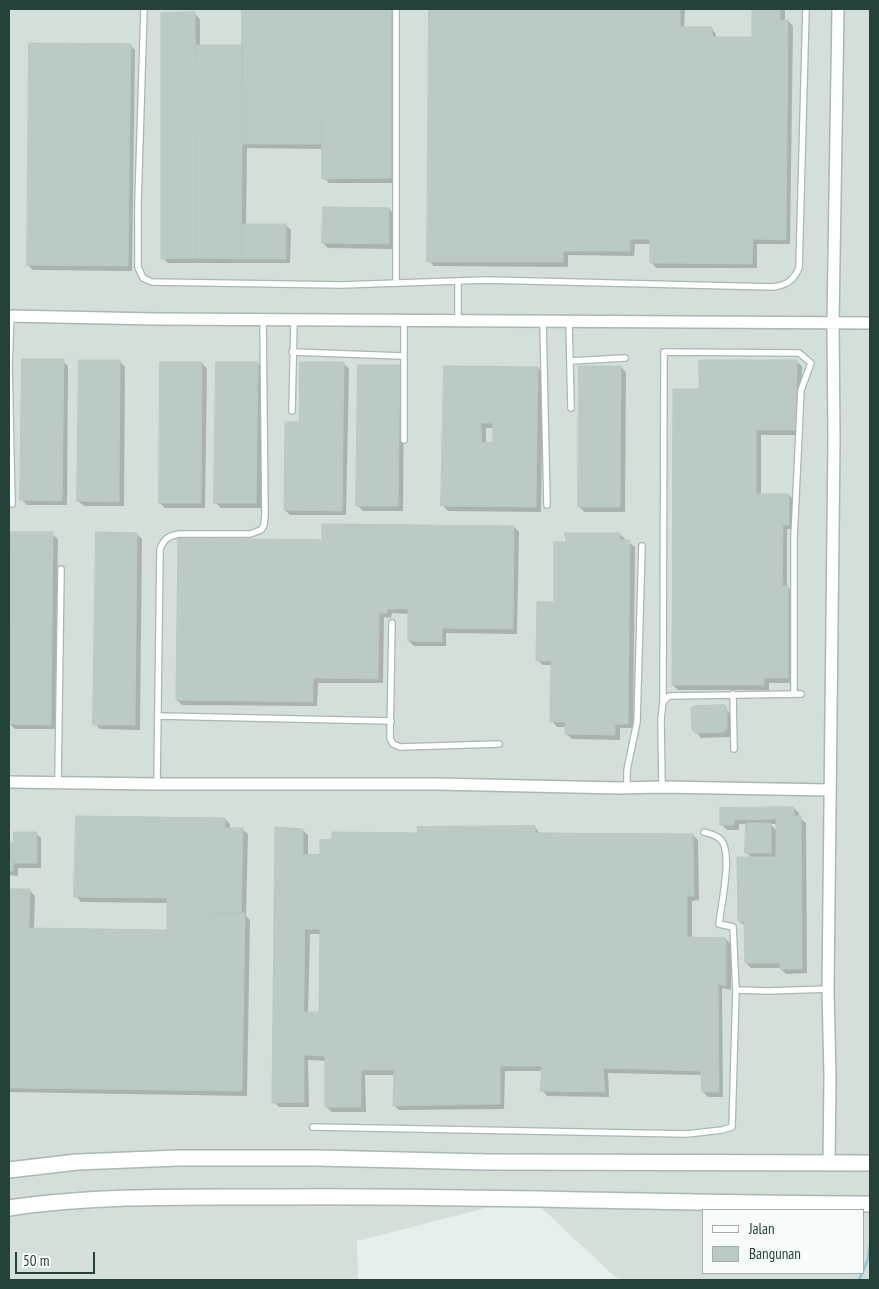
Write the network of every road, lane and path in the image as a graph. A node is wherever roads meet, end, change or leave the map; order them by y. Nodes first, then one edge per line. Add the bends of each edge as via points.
1 (144, 9) edge
2 (396, 9) edge
3 (806, 9) edge
4 (838, 9) edge
5 (458, 281) junction
6 (396, 282) junction
7 (10, 316) edge
8 (263, 319) junction
9 (294, 320) junction
10 (404, 320) junction
11 (458, 320) junction
12 (543, 321) junction
13 (569, 322) junction
14 (833, 322) junction
15 (870, 324) edge
16 (292, 352) junction
17 (403, 356) junction
18 (625, 358) dead end
19 (570, 361) junction
20 (571, 408) dead end
21 (292, 411) dead end
22 (404, 440) dead end
23 (12, 504) dead end
24 (547, 505) dead end
25 (642, 546) dead end
26 (61, 569) dead end
27 (392, 623) dead end
28 (733, 694) junction
29 (663, 702) junction
30 (158, 716) junction
31 (391, 722) junction
32 (499, 744) dead end
33 (734, 749) dead end
34 (9, 782) edge
35 (58, 782) junction
36 (157, 784) junction
37 (662, 787) junction
38 (627, 788) junction
39 (830, 790) junction
40 (704, 832) dead end
41 (736, 990) junction
42 (828, 990) junction
43 (313, 1128) dead end
44 (829, 1163) junction
45 (870, 1163) edge
46 (9, 1170) edge
47 (870, 1204) edge
48 (9, 1208) edge

1 - 6 lane via 138,202 138,267 143,278 152,282 232,284
2 - 6 lane
3 - 5 lane via 799,268 789,283 773,287
4 - 14 street
5 - 6 lane
5 - 11 lane
7 - 8 street
7 - 23 lane
8 - 9 street
8 - 30 lane via 264,524 261,530 250,534 179,534 163,540 160,549
9 - 10 street
9 - 16 lane
10 - 11 street
10 - 17 lane
11 - 12 street
12 - 13 street
12 - 24 lane
13 - 14 street
13 - 19 lane
14 - 15 street
14 - 39 street
16 - 17 lane
16 - 21 lane
17 - 22 lane
18 - 19 lane
19 - 20 lane
25 - 38 lane via 637,722 627,770
26 - 35 lane
27 - 31 lane
28 - 29 lane via 669,696
28 - 29 lane via 797,694 794,538 801,390 811,363 799,353 664,352
28 - 33 lane
29 - 37 lane
30 - 31 lane
30 - 36 lane
31 - 32 lane via 390,738 400,747
34 - 35 street
35 - 36 street
36 - 38 street
37 - 38 street
37 - 39 street
39 - 42 street
40 - 41 lane via 720,838 728,856 719,924 733,927
41 - 42 lane
41 - 43 lane via 732,1127 727,1129 687,1134
42 - 44 street
44 - 45 street
44 - 46 street via 178,1158 78,1162
47 - 48 street via 309,1196 138,1198

